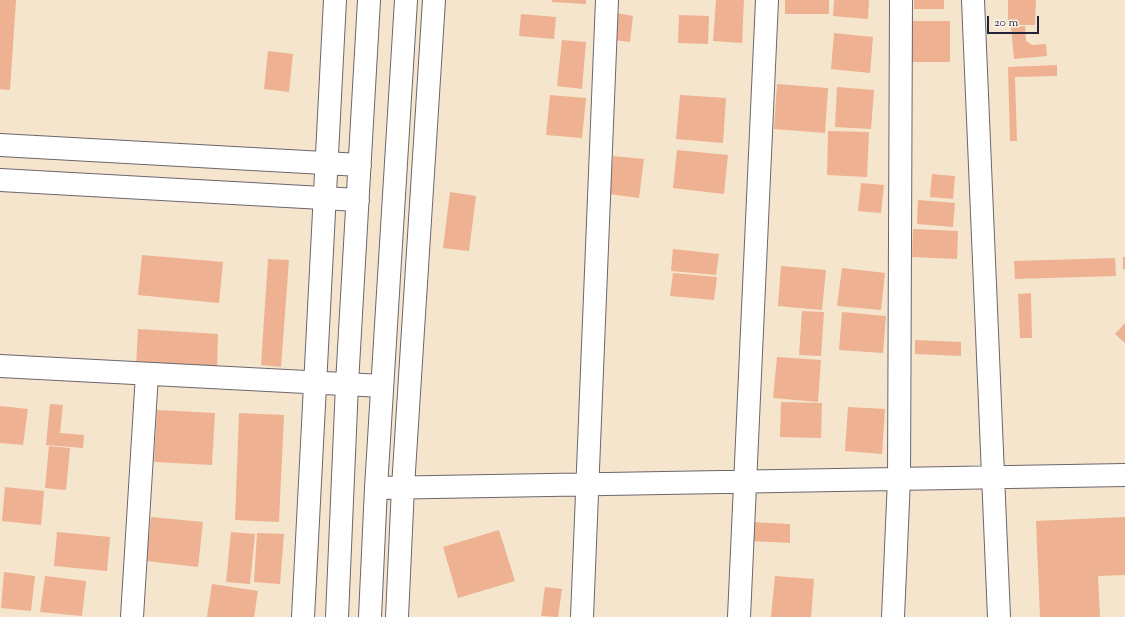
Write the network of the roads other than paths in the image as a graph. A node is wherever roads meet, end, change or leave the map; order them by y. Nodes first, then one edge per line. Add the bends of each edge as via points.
1 (335, 0) edge
2 (370, 0) edge
3 (406, 0) edge
4 (434, 0) edge
5 (607, 0) edge
6 (767, 0) edge
7 (901, 0) edge
8 (973, 0) edge
9 (0, 145) edge
10 (326, 163) junction
11 (360, 165) junction
12 (0, 180) edge
13 (325, 198) junction
14 (358, 200) junction
15 (0, 366) edge
16 (147, 374) junction
17 (315, 382) junction
18 (347, 384) junction
19 (382, 386) junction
20 (1125, 475) edge
21 (994, 477) junction
22 (899, 479) junction
23 (745, 482) junction
24 (588, 484) junction
25 (403, 487) junction
26 (376, 488) junction
27 (132, 617) edge
28 (303, 617) edge
29 (337, 617) edge
30 (370, 617) edge
31 (397, 617) edge
32 (582, 617) edge
33 (739, 617) edge
34 (893, 617) edge
35 (999, 617) edge

1 - 10 street
2 - 11 street
3 - 19 street
4 - 25 street
5 - 24 street
6 - 23 street
7 - 22 street
8 - 21 street
9 - 10 street
10 - 11 street
10 - 13 street
11 - 14 street
12 - 13 street
13 - 14 street
13 - 17 street
14 - 18 street
15 - 16 street
16 - 17 street
16 - 27 street
17 - 18 street
17 - 28 street
18 - 19 street
18 - 29 street
19 - 26 street
20 - 21 street
21 - 22 street
21 - 35 street
22 - 23 street
22 - 34 street
23 - 24 street
23 - 33 street
24 - 25 street
24 - 32 street
25 - 26 street
25 - 31 street
26 - 30 street

